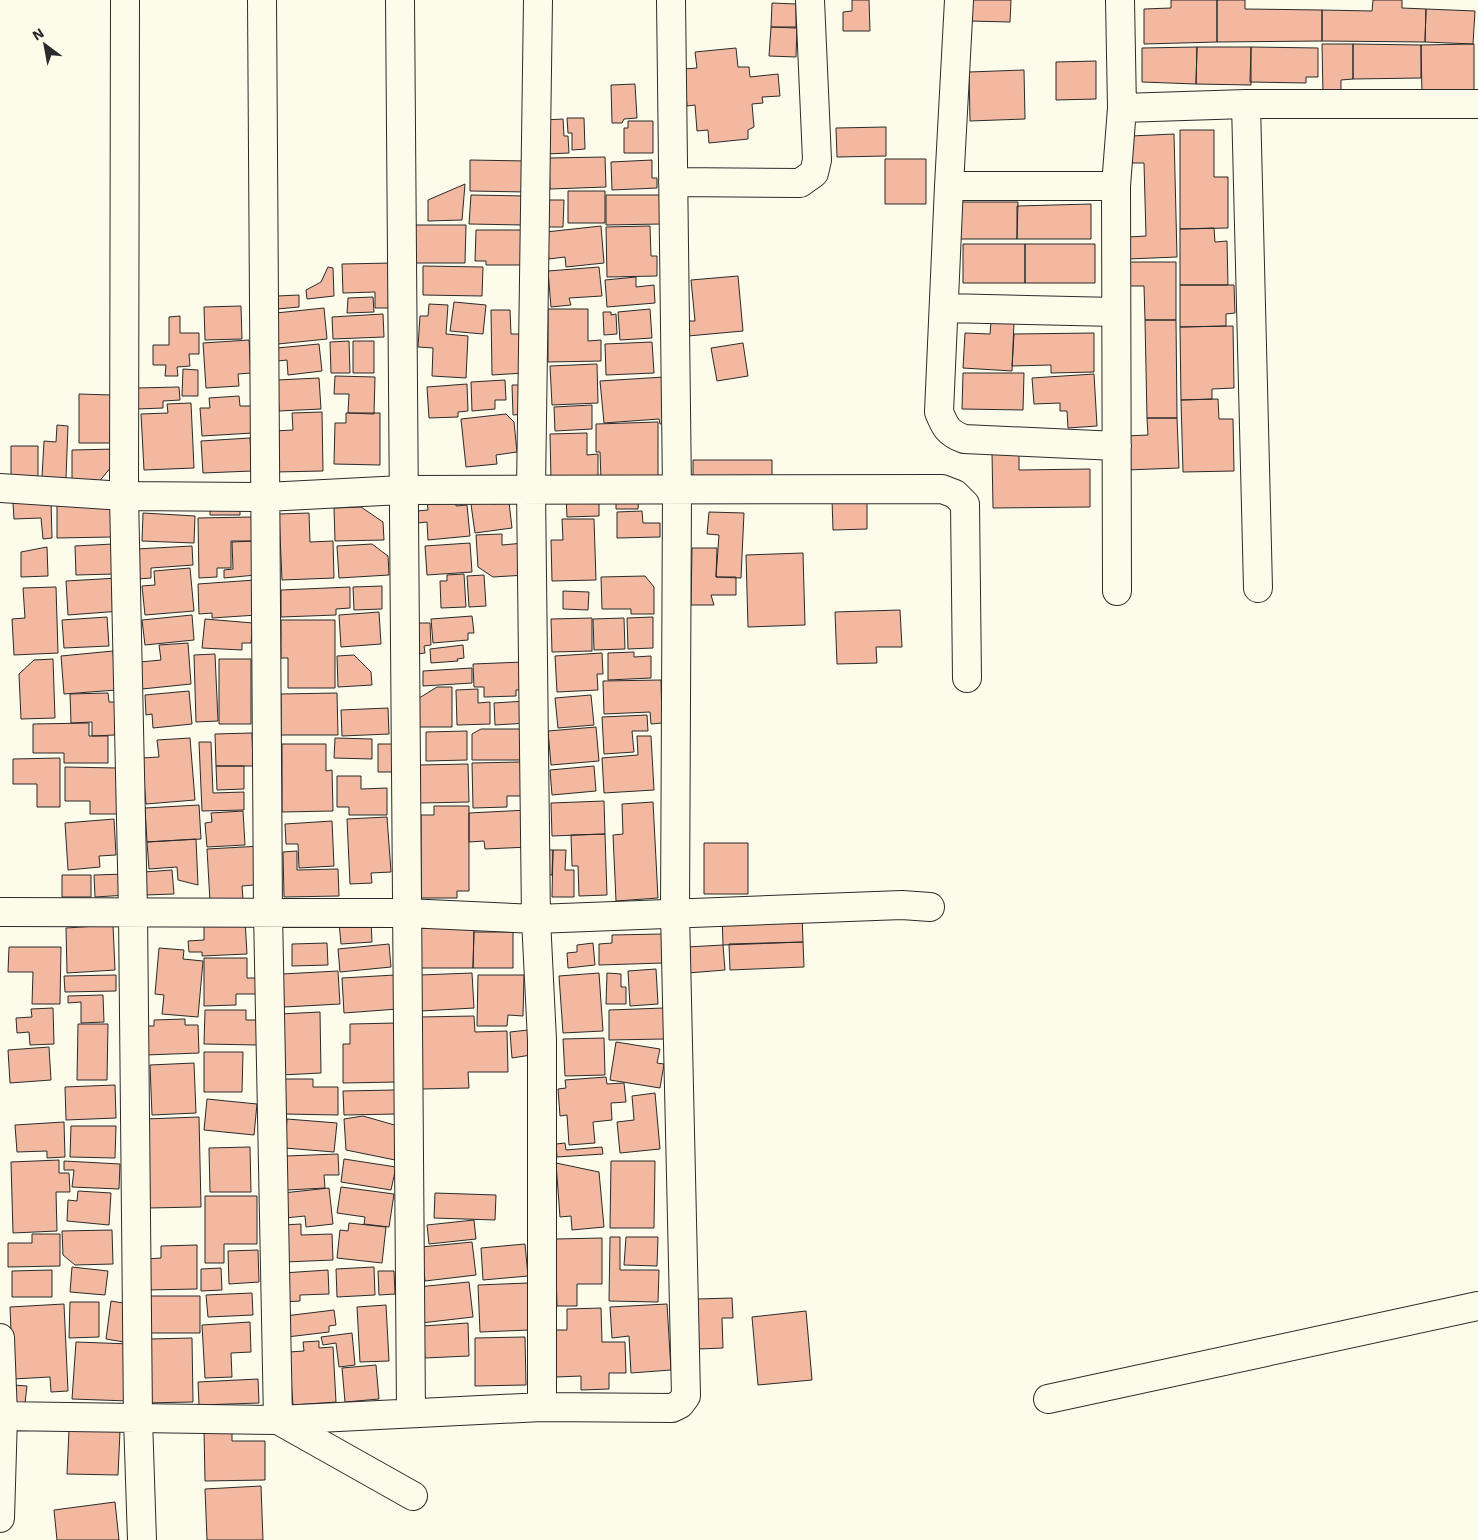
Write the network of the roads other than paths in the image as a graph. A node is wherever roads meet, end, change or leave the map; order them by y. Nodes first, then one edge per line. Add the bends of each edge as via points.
1 (125, 0) edge
2 (262, 0) edge
3 (400, 0) edge
4 (538, 0) edge
5 (671, 0) edge
6 (810, 0) edge
7 (959, 0) edge
8 (1120, 0) edge
9 (1246, 104) junction
10 (1478, 104) edge
11 (1122, 108) junction
12 (673, 182) junction
13 (950, 186) junction
14 (1116, 186) junction
15 (945, 308) junction
16 (1116, 312) junction
17 (1117, 446) junction
18 (0, 488) edge
19 (531, 489) junction
20 (402, 490) junction
21 (677, 490) junction
22 (124, 496) junction
23 (266, 498) junction
24 (1258, 588) dead end
25 (1117, 590) dead end
26 (967, 678) dead end
27 (930, 907) dead end
28 (0, 912) edge
29 (133, 912) junction
30 (268, 912) junction
31 (675, 912) junction
32 (406, 913) junction
33 (536, 919) junction
34 (1478, 1306) edge
35 (0, 1338) edge
36 (1048, 1399) dead end
37 (542, 1407) junction
38 (411, 1412) junction
39 (2, 1416) edge
40 (138, 1419) junction
41 (278, 1420) junction
42 (413, 1496) dead end
43 (0, 1518) edge
44 (142, 1540) edge

1 - 22 street
2 - 23 street
3 - 20 street
4 - 19 street
5 - 12 street
6 - 12 street via 818,160 814,173 800,183
7 - 13 street
8 - 11 street
9 - 10 street
9 - 11 street
9 - 24 street
11 - 14 street
12 - 21 street
13 - 14 street
13 - 15 street
14 - 16 street
15 - 16 street
15 - 17 street via 939,412 951,434 964,439
16 - 17 street
17 - 25 street
18 - 22 street
19 - 20 street
19 - 21 street
19 - 33 street
20 - 23 street
20 - 32 street
21 - 26 street via 942,488 955,494 965,504
21 - 31 street
22 - 23 street
22 - 29 street
23 - 30 street
27 - 31 street via 902,905
28 - 29 street
29 - 30 street
29 - 40 street
30 - 32 street
30 - 41 street
31 - 33 street
31 - 37 street via 686,1396 672,1408
32 - 33 street
32 - 38 street
33 - 37 street via 542,1050
34 - 36 street
35 - 39 street
37 - 38 street
38 - 41 street
39 - 40 street
39 - 43 street
40 - 41 street
40 - 44 street
41 - 42 street

